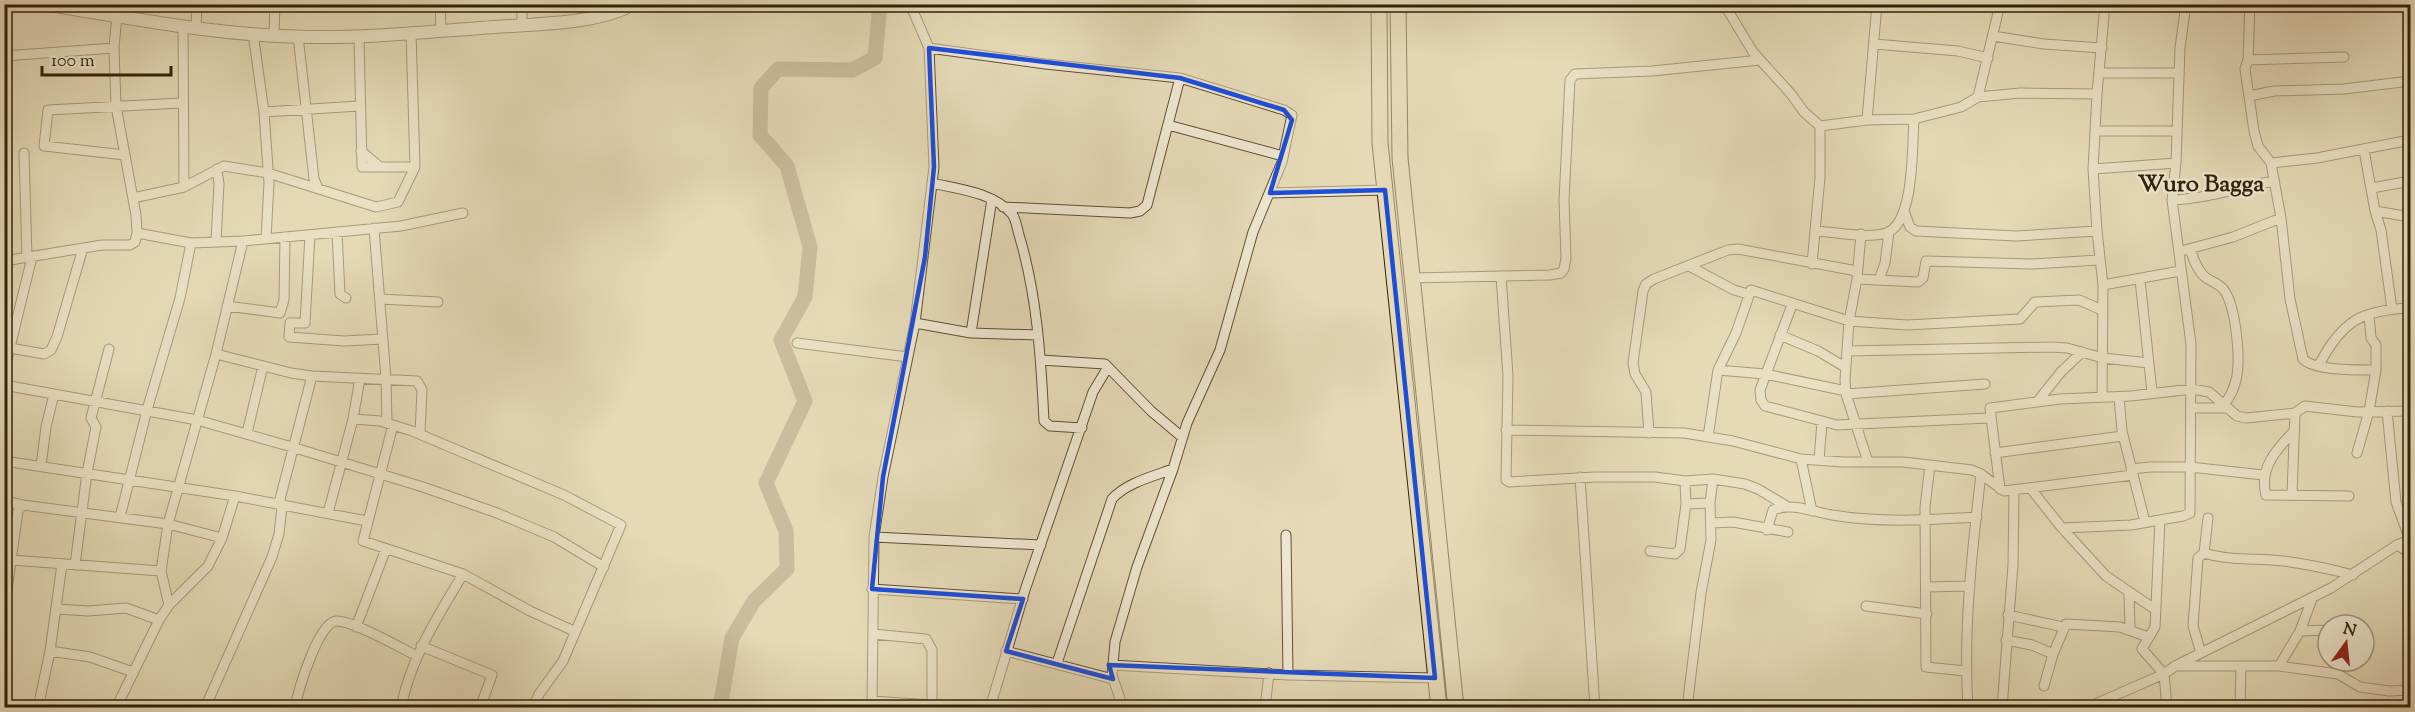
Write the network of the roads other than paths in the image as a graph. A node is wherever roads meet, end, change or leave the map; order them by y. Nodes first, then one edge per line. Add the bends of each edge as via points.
1 (43, 4) edge
2 (197, 4) edge
3 (275, 4) edge
4 (440, 4) edge
5 (522, 4) edge
6 (633, 4) edge
7 (910, 4) edge
8 (1379, 4) edge
9 (1398, 4) edge
10 (1724, 4) edge
11 (1877, 4) edge
12 (2000, 4) edge
13 (2105, 4) edge
14 (2186, 4) edge
15 (2250, 4) edge
16 (118, 10) edge
17 (522, 25) junction
18 (183, 27) junction
19 (196, 28) junction
20 (441, 31) junction
21 (253, 33) junction
22 (411, 33) junction
23 (274, 35) junction
24 (298, 36) junction
25 (1993, 36) junction
26 (359, 37) junction
27 (1874, 44) junction
28 (114, 48) junction
29 (929, 48) junction
30 (2102, 48) junction
31 (4, 56) edge
32 (2344, 57) dead end
33 (1988, 58) junction
34 (1760, 60) junction
35 (2248, 60) junction
36 (2100, 73) junction
37 (2178, 73) junction
38 (1180, 78) junction
39 (2410, 81) edge
40 (2097, 94) junction
41 (2248, 96) junction
42 (1978, 97) junction
43 (182, 103) junction
44 (116, 106) junction
45 (359, 106) junction
46 (305, 108) junction
47 (264, 112) junction
48 (1914, 119) junction
49 (1868, 120) junction
50 (1168, 125) junction
51 (1820, 126) junction
52 (2095, 131) junction
53 (2176, 131) junction
54 (2410, 140) edge
55 (2364, 150) junction
56 (24, 153) dead end
57 (125, 155) junction
58 (1283, 156) junction
59 (2176, 163) junction
60 (2271, 164) junction
61 (415, 167) junction
62 (2094, 169) junction
63 (216, 170) junction
64 (268, 173) junction
65 (2274, 181) junction
66 (2410, 181) edge
67 (932, 183) junction
68 (184, 187) junction
69 (318, 188) junction
70 (2372, 188) junction
71 (1385, 190) junction
72 (1270, 194) junction
73 (133, 198) junction
74 (992, 199) junction
75 (2172, 201) junction
76 (1003, 207) junction
77 (1904, 211) junction
78 (2375, 211) junction
79 (463, 213) dead end
80 (2410, 217) edge
81 (2281, 218) junction
82 (374, 228) junction
83 (1815, 231) junction
84 (2097, 231) junction
85 (337, 232) junction
86 (1888, 232) junction
87 (137, 233) junction
88 (310, 234) junction
89 (1861, 234) junction
90 (285, 237) junction
91 (266, 239) junction
92 (216, 241) junction
93 (243, 241) junction
94 (191, 243) junction
95 (83, 248) junction
96 (2185, 250) junction
97 (30, 257) junction
98 (2099, 260) junction
99 (4, 261) edge
100 (1812, 264) junction
101 (1689, 266) junction
102 (2180, 271) junction
103 (1857, 275) junction
104 (1501, 276) junction
105 (1412, 278) junction
106 (1879, 280) junction
107 (2140, 280) junction
108 (2103, 285) junction
109 (1748, 294) junction
110 (346, 298) dead end
111 (380, 299) junction
112 (438, 302) dead end
113 (1792, 305) junction
114 (227, 306) junction
115 (2410, 308) edge
116 (2392, 309) junction
117 (2102, 310) junction
118 (2369, 315) junction
119 (1849, 321) junction
120 (915, 323) junction
121 (9, 326) edge
122 (971, 333) junction
123 (1038, 334) junction
124 (1780, 335) junction
125 (383, 339) junction
126 (798, 343) dead end
127 (10, 348) junction
128 (109, 348) dead end
129 (1847, 351) junction
130 (2082, 352) junction
131 (216, 354) junction
132 (908, 357) junction
133 (2103, 358) junction
134 (1041, 360) junction
135 (2149, 363) junction
136 (2319, 365) junction
137 (264, 366) junction
138 (1108, 367) junction
139 (1845, 367) junction
140 (1718, 370) junction
141 (2376, 370) junction
142 (4, 372) edge
143 (1765, 374) junction
144 (312, 376) junction
145 (360, 378) junction
146 (386, 379) junction
147 (1985, 384) dead end
148 (4, 385) edge
149 (2192, 389) junction
150 (2152, 392) junction
151 (1846, 393) junction
152 (54, 394) junction
153 (2102, 397) junction
154 (2119, 397) junction
155 (94, 401) junction
156 (2037, 402) junction
157 (2225, 407) junction
158 (2191, 408) junction
159 (147, 410) junction
160 (2369, 411) junction
161 (2387, 411) junction
162 (2410, 411) edge
163 (2295, 413) junction
164 (1989, 418) junction
165 (353, 419) junction
166 (197, 420) junction
167 (1822, 422) junction
168 (390, 424) junction
169 (1857, 424) junction
170 (1082, 428) junction
171 (1506, 430) junction
172 (2294, 431) junction
173 (247, 433) junction
174 (1649, 433) junction
175 (420, 434) junction
176 (2123, 436) junction
177 (1182, 437) junction
178 (1708, 437) junction
179 (292, 447) junction
180 (1995, 453) junction
181 (2357, 453) dead end
182 (1801, 459) junction
183 (1819, 460) junction
184 (4, 461) edge
185 (342, 462) junction
186 (1868, 462) junction
187 (1930, 465) junction
188 (41, 466) junction
189 (2190, 467) junction
190 (1173, 469) junction
191 (2132, 472) junction
192 (87, 473) junction
193 (381, 474) junction
194 (1982, 474) junction
195 (2263, 475) junction
196 (1580, 477) junction
197 (1713, 479) junction
198 (129, 480) junction
199 (1685, 481) junction
200 (178, 487) junction
201 (2000, 489) junction
202 (2031, 489) junction
203 (2014, 491) junction
204 (2292, 495) junction
205 (235, 496) junction
206 (2349, 496) dead end
207 (4, 501) edge
208 (1710, 503) junction
209 (1686, 504) junction
210 (23, 505) junction
211 (282, 507) junction
212 (1788, 507) junction
213 (81, 511) junction
214 (1812, 511) junction
215 (328, 513) junction
216 (120, 517) junction
217 (1977, 517) junction
218 (2208, 518) dead end
219 (1925, 520) junction
220 (2160, 520) junction
221 (367, 521) junction
222 (2145, 522) junction
223 (1712, 523) junction
224 (168, 524) junction
225 (2062, 528) junction
226 (1767, 530) junction
227 (1788, 532) dead end
228 (1286, 535) dead end
229 (874, 537) junction
230 (222, 538) junction
231 (2410, 540) edge
232 (1041, 545) junction
233 (2397, 545) junction
234 (386, 549) junction
235 (1650, 551) dead end
236 (2204, 553) junction
237 (2410, 554) edge
238 (11, 560) junction
239 (62, 564) junction
240 (75, 565) junction
241 (603, 567) junction
242 (161, 571) junction
243 (463, 574) junction
244 (2353, 575) junction
245 (1970, 586) junction
246 (1927, 587) junction
247 (872, 590) junction
248 (2129, 594) junction
249 (2312, 598) junction
250 (1023, 599) junction
251 (170, 605) junction
252 (1866, 606) dead end
253 (57, 609) junction
254 (2156, 610) junction
255 (4, 611) edge
256 (1927, 614) junction
257 (2008, 615) junction
258 (159, 620) junction
259 (356, 627) junction
260 (2063, 627) junction
261 (2130, 630) junction
262 (2316, 630) edge
263 (574, 631) junction
264 (2300, 631) junction
265 (873, 634) junction
266 (2148, 637) junction
267 (2006, 640) junction
268 (422, 646) junction
269 (50, 651) junction
270 (1006, 651) junction
271 (2201, 653) junction
272 (2053, 654) junction
273 (417, 656) junction
274 (1057, 663) junction
275 (1112, 665) junction
276 (2175, 666) junction
277 (2241, 666) junction
278 (2279, 666) junction
279 (1966, 671) junction
280 (133, 672) junction
281 (1269, 673) junction
282 (2164, 674) junction
283 (1288, 675) junction
284 (1436, 678) junction
285 (1113, 679) junction
286 (2044, 686) dead end
287 (2410, 690) edge
288 (2105, 703) edge
289 (872, 704) edge
290 (932, 706) edge
291 (207, 707) edge
292 (38, 708) edge
293 (116, 708) edge
294 (295, 708) edge
295 (401, 708) edge
296 (480, 708) edge
297 (533, 708) edge
298 (990, 708) edge
299 (1123, 708) edge
300 (1265, 708) edge
301 (1439, 708) edge
302 (1456, 708) edge
303 (1595, 708) edge
304 (1687, 708) edge
305 (1968, 708) edge
306 (2002, 708) edge
307 (2086, 708) edge
308 (2167, 708) edge
309 (2240, 708) edge

1 - 16 street
2 - 19 street
3 - 23 street
4 - 20 street
5 - 17 street
6 - 17 street via 603,17
7 - 29 street
8 - 71 main road via 1380,143
9 - 105 main road via 1400,158
10 - 34 street
11 - 27 street
12 - 25 street
13 - 30 street
14 - 37 street
15 - 35 street
16 - 18 street
16 - 28 street
17 - 20 street
18 - 19 street
18 - 43 street
19 - 21 street
20 - 22 street
21 - 23 street
21 - 47 street
22 - 26 street
22 - 61 street
23 - 24 street
24 - 26 street
24 - 46 street
25 - 30 street
25 - 33 street
26 - 45 street
27 - 33 street
27 - 49 street
28 - 31 street
28 - 44 street
29 - 38 street
29 - 67 street
30 - 36 street
32 - 35 street
33 - 42 street
34 - 51 street
34 - 104 street via 1575,74 1570,80 1564,268 1561,273 1550,275
35 - 41 street
36 - 37 street
36 - 40 street
37 - 53 street
38 - 50 street
38 - 58 street via 1290,112 1292,120
39 - 41 street
40 - 42 street
40 - 52 street
41 - 60 street via 2258,147
42 - 48 street via 1961,107
43 - 44 street
43 - 68 street
44 - 57 street
44 - 57 street via 48,110 44,146
45 - 46 street
45 - 61 street via 362,167
46 - 47 street
46 - 69 street
47 - 64 street
48 - 49 street
48 - 77 street via 1911,178
49 - 51 street
50 - 58 street
50 - 76 street via 1147,205 1140,211
51 - 83 street
52 - 53 street
52 - 62 street
53 - 59 street
54 - 55 street
55 - 60 street
55 - 70 street
56 - 97 street
57 - 73 street
58 - 72 street
59 - 62 street
59 - 75 street
60 - 65 street
61 - 69 street via 398,202 376,207
62 - 84 street
63 - 64 street via 224,166
63 - 68 street
63 - 92 street
64 - 69 street
64 - 91 street
65 - 75 street
65 - 81 street
66 - 70 street
67 - 74 street
67 - 120 street
68 - 73 street
70 - 78 street
71 - 72 street
71 - 284 main road
72 - 177 street via 1253,232 1216,360
73 - 87 street
74 - 76 street
74 - 122 street
75 - 96 street
76 - 123 street via 1013,215 1025,254
77 - 84 street via 1910,227 1916,231 2016,236
77 - 86 street via 1898,224
78 - 80 street
78 - 116 street
79 - 82 street
81 - 96 street via 2234,237
81 - 136 street via 2289,289 2303,359
82 - 85 street
82 - 111 street
83 - 89 street
83 - 100 street
84 - 98 street
85 - 88 street
85 - 110 street via 340,294
86 - 89 street
86 - 106 street
87 - 94 street
87 - 95 street via 133,244
88 - 90 street
88 - 125 street via 305,323 290,323 289,337
89 - 103 street
90 - 91 street
90 - 114 street via 283,310 276,314
91 - 93 street
92 - 93 street
92 - 94 street
93 - 114 street
94 - 159 street via 180,298
95 - 97 street
95 - 127 street via 51,350 44,354
96 - 102 street
96 - 157 street via 2206,278 2222,286 2233,310 2237,379
97 - 99 street
97 - 121 street
98 - 106 street via 2031,264 1926,261 1923,278 1918,282
98 - 108 street
100 - 101 street via 1738,249
100 - 103 street
101 - 109 street
101 - 174 street via 1654,279 1643,291 1633,363 1646,392
102 - 107 street
102 - 149 street via 2191,344
103 - 106 street
103 - 119 street
104 - 105 street
104 - 171 street via 1508,376
105 - 302 main road
107 - 108 street
107 - 135 street
108 - 117 street
109 - 113 street via 1752,290
109 - 140 street via 1736,333
111 - 112 street
111 - 125 street
113 - 119 street
113 - 124 street
114 - 131 street
115 - 116 street
116 - 118 street
117 - 119 street via 2079,300 2051,301 2035,302 2020,319 1907,325
117 - 133 street
118 - 136 street via 2341,330
118 - 141 street via 2376,345
119 - 129 street
120 - 122 street
120 - 132 street
121 - 127 street
122 - 123 street
123 - 134 street
124 - 139 street
124 - 143 street
125 - 146 street
126 - 132 street
127 - 142 street
128 - 155 street
129 - 130 street via 2052,347
129 - 139 street
130 - 133 street
130 - 156 street
131 - 137 street
131 - 166 street
132 - 229 street
133 - 135 street
133 - 153 street
134 - 138 street
134 - 170 street via 1044,421
135 - 150 street
136 - 141 street
137 - 144 street
137 - 173 street
138 - 170 street via 1093,392
138 - 177 street
139 - 151 street
140 - 143 street
140 - 178 street
141 - 160 street
143 - 151 street
143 - 167 street via 1760,396 1765,406
144 - 145 street
144 - 179 street
145 - 146 street
145 - 165 street
146 - 168 street
146 - 175 street via 420,383
147 - 151 street
148 - 152 street
149 - 150 street
149 - 157 street via 2209,392
149 - 158 street
150 - 154 street
151 - 169 street
152 - 155 street
152 - 188 street
153 - 154 street
153 - 156 street
154 - 176 street
155 - 159 street
155 - 192 street via 91,418 96,426
156 - 164 street via 1990,408
157 - 158 street
157 - 163 street via 2246,418
158 - 189 street
159 - 166 street
159 - 198 street
160 - 161 street
160 - 163 street via 2305,406
160 - 181 street
161 - 162 street
161 - 231 street via 2396,502
163 - 172 street
164 - 169 street
164 - 180 street
165 - 168 street
165 - 185 street
166 - 173 street
166 - 200 street
167 - 169 street
167 - 183 street
168 - 175 street
168 - 193 street
169 - 186 street
170 - 232 street
171 - 174 street
171 - 196 street via 1509,482
172 - 195 street
172 - 204 street
173 - 179 street
174 - 178 street
175 - 241 street via 564,495 620,524 621,530
176 - 180 street
176 - 191 street
177 - 190 street
178 - 182 street
179 - 185 street
179 - 211 street via 280,499
180 - 201 street
182 - 183 street
182 - 214 street
183 - 186 street
184 - 188 street
185 - 193 street
185 - 215 street
186 - 187 street
187 - 194 street
187 - 219 street
188 - 192 street
189 - 191 street via 2150,466
189 - 195 street
189 - 220 street via 2190,514
190 - 274 street via 1133,485 1112,499
190 - 275 street via 1133,580
191 - 202 street
191 - 222 street
192 - 198 street
192 - 213 street
193 - 221 street
193 - 241 street via 518,521 554,537
194 - 201 street
194 - 217 street
195 - 204 street via 2266,495
196 - 199 street
196 - 303 street
197 - 199 street
197 - 208 street
197 - 212 street via 1745,484
198 - 200 street
198 - 216 street
199 - 209 street
200 - 205 street
200 - 224 street
201 - 203 street
202 - 203 street
202 - 225 street
203 - 257 street
204 - 206 street
205 - 211 street
205 - 230 street
207 - 210 street
208 - 209 street
208 - 223 street
209 - 235 street via 1678,552 1671,555
210 - 213 street
210 - 238 street via 18,511
211 - 215 street
211 - 291 street via 272,558
212 - 214 street
212 - 226 street via 1773,510
213 - 216 street
213 - 240 street
214 - 219 street via 1869,520
215 - 221 street
216 - 224 street
217 - 219 street
217 - 245 street
218 - 236 street
219 - 246 street
220 - 222 street
220 - 254 street
221 - 234 street via 363,541
222 - 225 street
223 - 226 street via 1733,522
223 - 304 street
224 - 230 street
224 - 242 street
225 - 248 street via 2106,576
226 - 227 street
228 - 283 street
229 - 232 street
229 - 247 street
230 - 251 street via 208,566
231 - 233 street
232 - 250 street
233 - 237 street
233 - 244 street
234 - 243 street
234 - 259 street
236 - 244 street via 2239,560 2293,563
236 - 271 street via 2198,558 2193,626
238 - 239 street
238 - 255 street
239 - 240 street
239 - 253 street
240 - 242 street
241 - 263 street
242 - 251 street
243 - 263 street
243 - 268 street
244 - 249 street
245 - 246 street
245 - 279 street
246 - 256 street
247 - 250 street
247 - 265 street
248 - 254 street
248 - 261 street
249 - 264 street
249 - 271 street
250 - 270 street
251 - 258 street
252 - 256 street
253 - 258 street via 126,608
253 - 269 street
254 - 266 street via 2155,627
256 - 279 street via 1926,667
257 - 260 street
257 - 267 street
258 - 280 street
259 - 273 street
259 - 294 street via 339,621 328,624 299,687
260 - 261 street via 2069,624
260 - 272 street
261 - 266 street
262 - 264 street
263 - 297 street via 558,670
264 - 278 street
265 - 289 street
265 - 290 street via 926,639 932,650
266 - 282 street via 2142,646 2143,653
267 - 272 street
267 - 306 street
268 - 273 street
268 - 296 street via 492,675
269 - 280 street via 90,657
269 - 292 street
270 - 274 street
270 - 298 street
271 - 276 street
272 - 286 street
273 - 295 street
274 - 285 street
275 - 281 street
275 - 285 street
276 - 277 street
276 - 282 street
277 - 278 street
277 - 309 street
278 - 287 street via 2338,674 2360,687
279 - 305 street
280 - 293 street
281 - 283 street
281 - 300 street
282 - 288 street
282 - 308 street
283 - 284 street
284 - 301 main road
285 - 299 street
288 - 307 street
289 - 290 street

